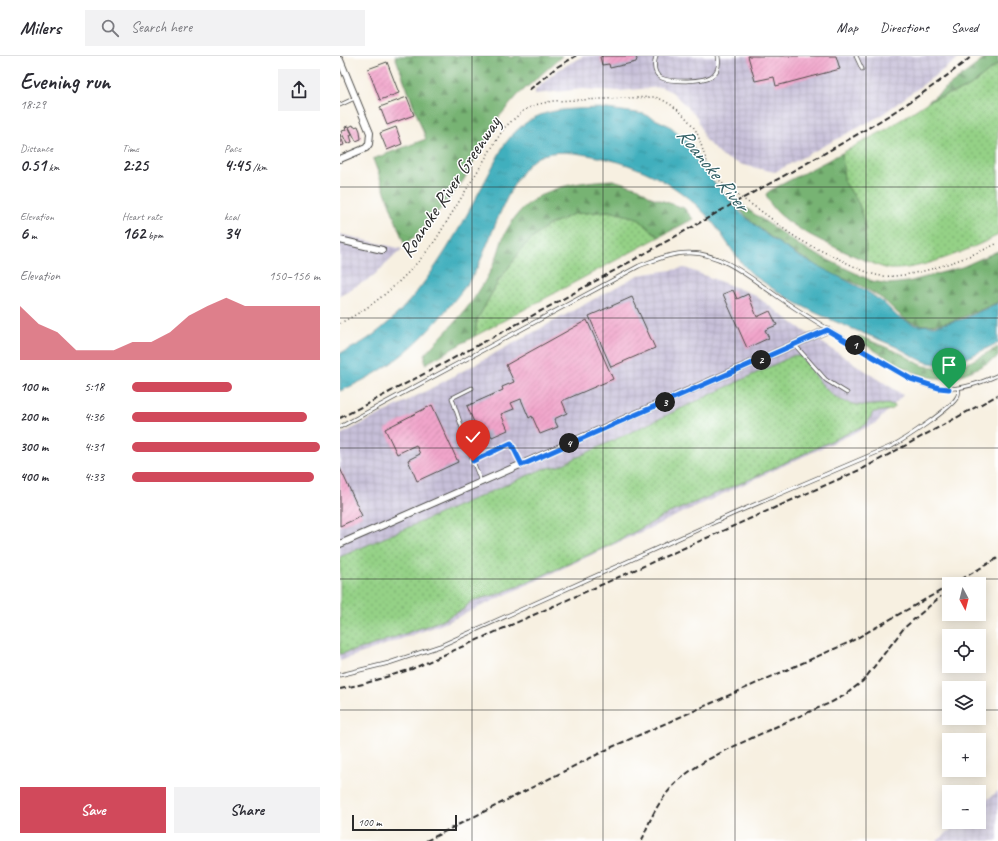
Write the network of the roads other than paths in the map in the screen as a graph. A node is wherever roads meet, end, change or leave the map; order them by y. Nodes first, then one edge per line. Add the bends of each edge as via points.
1 (656, 56) edge
2 (718, 56) edge
3 (856, 56) edge
4 (340, 60) edge
5 (862, 69) dead end
6 (355, 98) junction
7 (340, 105) edge
8 (340, 159) edge
9 (340, 240) edge
10 (382, 250) dead end
11 (827, 330) junction
12 (794, 344) junction
13 (998, 375) edge
14 (472, 388) dead end
15 (958, 388) junction
16 (847, 393) dead end
17 (340, 427) edge
18 (473, 461) junction
19 (522, 465) junction
20 (481, 482) junction
21 (340, 544) edge
22 (340, 675) edge

1 - 2 lane via 654,68 657,75 667,81 706,80 715,74 719,67
3 - 5 lane
4 - 6 street
6 - 7 lane
6 - 8 street via 370,133 369,144 363,150
9 - 10 street
11 - 12 street
11 - 15 lane via 911,379 939,388
11 - 17 lane via 738,268 715,257 691,252 663,257 639,266
12 - 16 lane via 826,380
12 - 19 street
13 - 15 lane
14 - 18 lane via 452,398
15 - 22 lane via 954,401 914,433 892,446 735,513 440,646 389,663
18 - 19 lane via 511,443
18 - 20 lane
19 - 20 street
20 - 21 street

